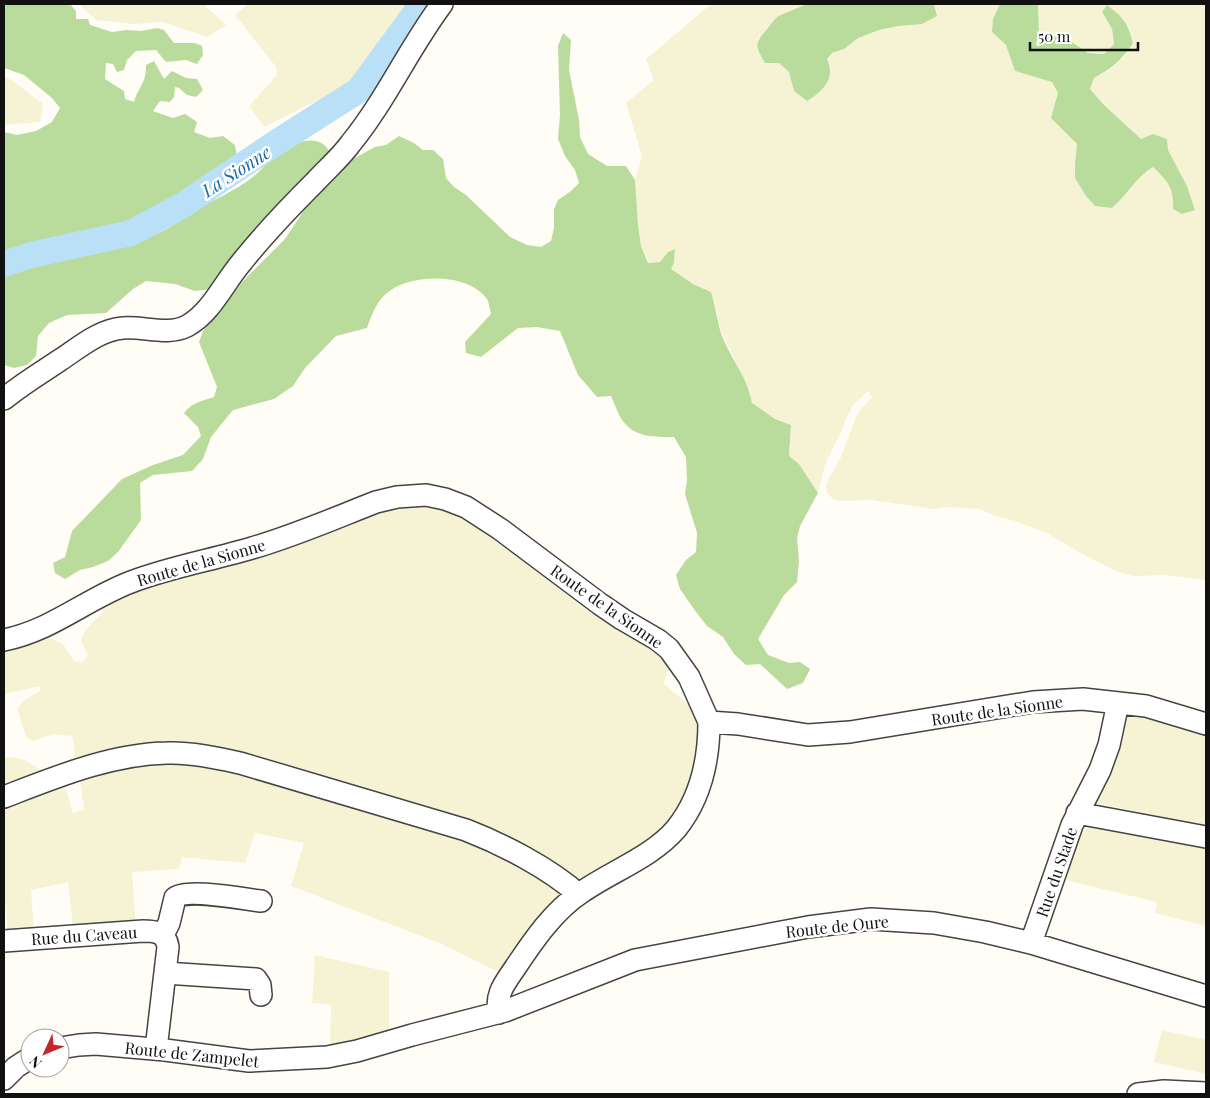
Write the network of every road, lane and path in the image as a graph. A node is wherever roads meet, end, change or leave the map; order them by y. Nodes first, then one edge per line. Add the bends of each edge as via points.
1 (442, 4) edge
2 (4, 398) edge
3 (4, 640) edge
4 (1118, 703) junction
5 (709, 722) junction
6 (1206, 724) edge
7 (4, 797) edge
8 (1077, 813) junction
9 (1206, 837) edge
10 (578, 894) junction
11 (261, 901) dead end
12 (163, 935) junction
13 (4, 941) edge
14 (1031, 943) junction
15 (165, 973) junction
16 (261, 995) dead end
17 (1206, 996) edge
18 (499, 1013) junction
19 (70, 1047) edge
20 (156, 1050) junction
21 (20, 1064) edge
22 (4, 1079) edge
23 (1206, 1093) edge
24 (1138, 1094) edge

1 - 2 street via 372,117 350,146 277,221 195,320 186,327 175,329 124,327 107,330
3 - 5 street, Route de la Sionne via 54,623 130,582 254,548 376,502 426,495 445,499 473,512 622,619 663,644 689,677
4 - 5 street, Route de la Sionne via 1083,699 1034,702 850,732 817,734
4 - 6 street, Route de la Sionne via 1146,706
4 - 8 street via 1100,770
5 - 10 street via 708,749 701,782 676,830 652,850
7 - 10 street via 70,772 144,754 170,752 214,757 466,830 496,842
8 - 9 street, Rue du Stade
8 - 14 street, Rue du Stade
10 - 18 street via 559,911 526,951 498,997
11 - 12 street via 182,894 175,898
12 - 13 street, Rue du Caveau via 154,931
12 - 15 street via 168,947
14 - 17 street, Route de Oure
14 - 18 street, Route de Oure via 958,926 900,920 871,919 808,927 634,960
15 - 16 street via 256,979
15 - 20 street
18 - 20 street, Route de Zampelet via 357,1051 317,1058 249,1061
19 - 20 street, Route de Zampelet via 90,1044
21 - 22 street
23 - 24 street via 1164,1091

